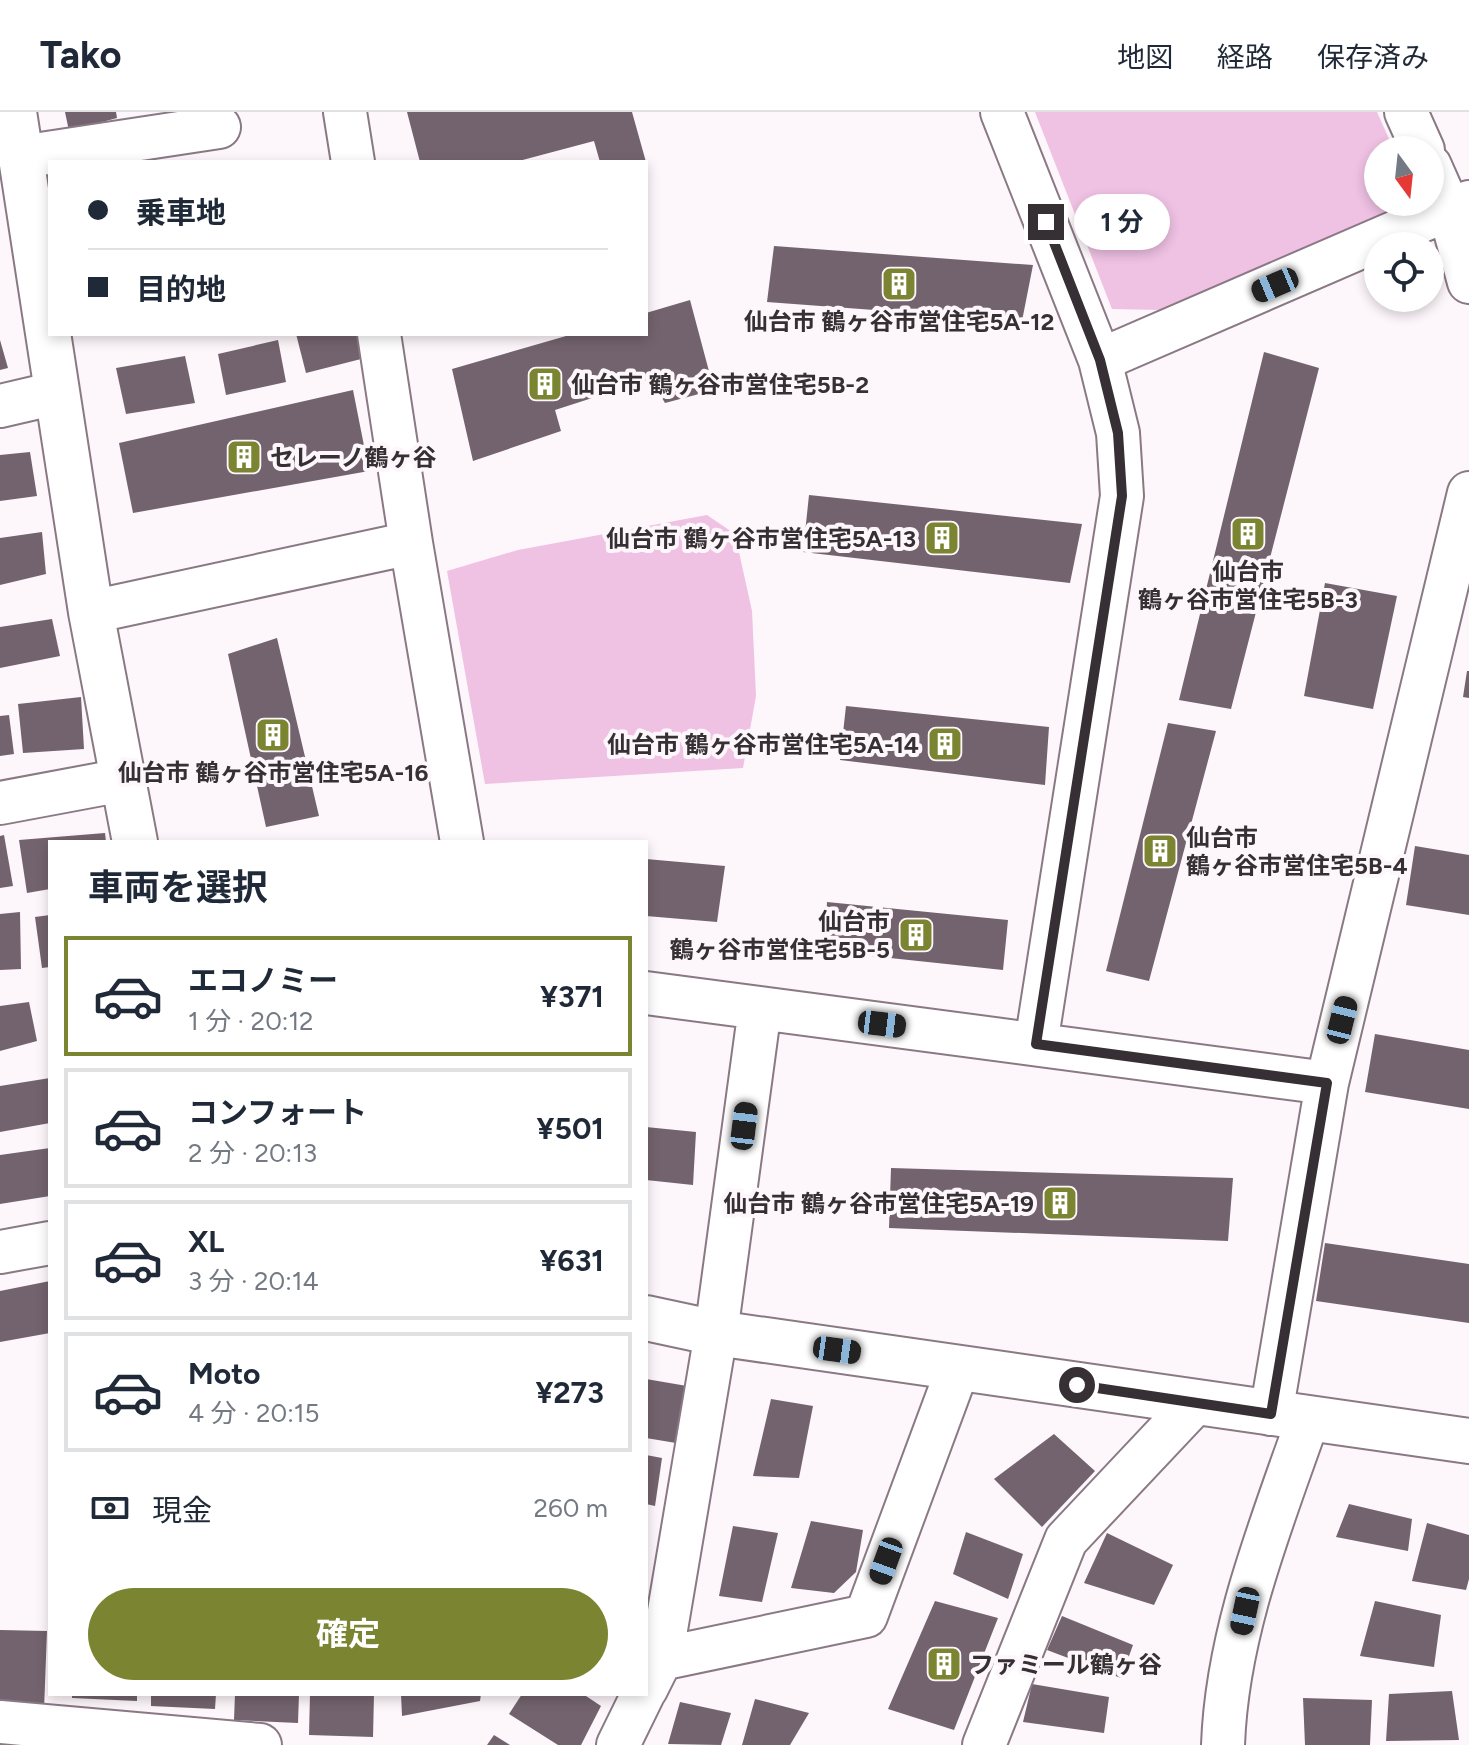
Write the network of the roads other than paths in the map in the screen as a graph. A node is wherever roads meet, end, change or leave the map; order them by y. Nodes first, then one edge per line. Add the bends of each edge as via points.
1 (14, 112) edge
2 (345, 112) edge
3 (1002, 112) edge
4 (1406, 112) edge
5 (1417, 136) edge
6 (203, 140) edge
7 (21, 157) junction
8 (353, 160) edge
9 (1444, 185) edge
10 (1459, 206) edge
11 (1469, 282) edge
12 (379, 336) edge
13 (1100, 360) junction
14 (56, 393) junction
15 (0, 406) edge
16 (1469, 493) edge
17 (411, 543) junction
18 (91, 612) junction
19 (123, 780) junction
20 (0, 803) edge
21 (135, 840) edge
22 (462, 840) edge
23 (648, 993) edge
24 (760, 1008) junction
25 (1036, 1044) junction
26 (1327, 1083) junction
27 (48, 1243) edge
28 (0, 1252) edge
29 (648, 1318) edge
30 (716, 1333) junction
31 (958, 1368) junction
32 (1195, 1403) junction
33 (1290, 1416) junction
34 (1469, 1441) edge
35 (650, 1680) edge
36 (642, 1696) edge
37 (0, 1722) edge
38 (260, 1745) edge
39 (618, 1745) edge
40 (984, 1745) edge
41 (1223, 1745) edge

1 - 7 street
2 - 8 street
3 - 13 street
4 - 5 street
6 - 7 street
7 - 14 street
9 - 10 street
10 - 11 street
10 - 13 street
12 - 17 street
13 - 25 street via 1118,433 1122,496
14 - 15 street
14 - 18 street
16 - 26 street
17 - 18 street
17 - 22 street
18 - 19 street
19 - 20 street
19 - 21 street
23 - 24 street
24 - 25 street
24 - 30 street
25 - 26 street
26 - 33 street
27 - 28 street
29 - 30 street
30 - 31 street
30 - 35 street
31 - 32 street
31 - 35 street via 866,1616
32 - 33 street
32 - 40 street via 1066,1540
33 - 34 street
33 - 41 street via 1225,1701
36 - 39 street
37 - 38 street

